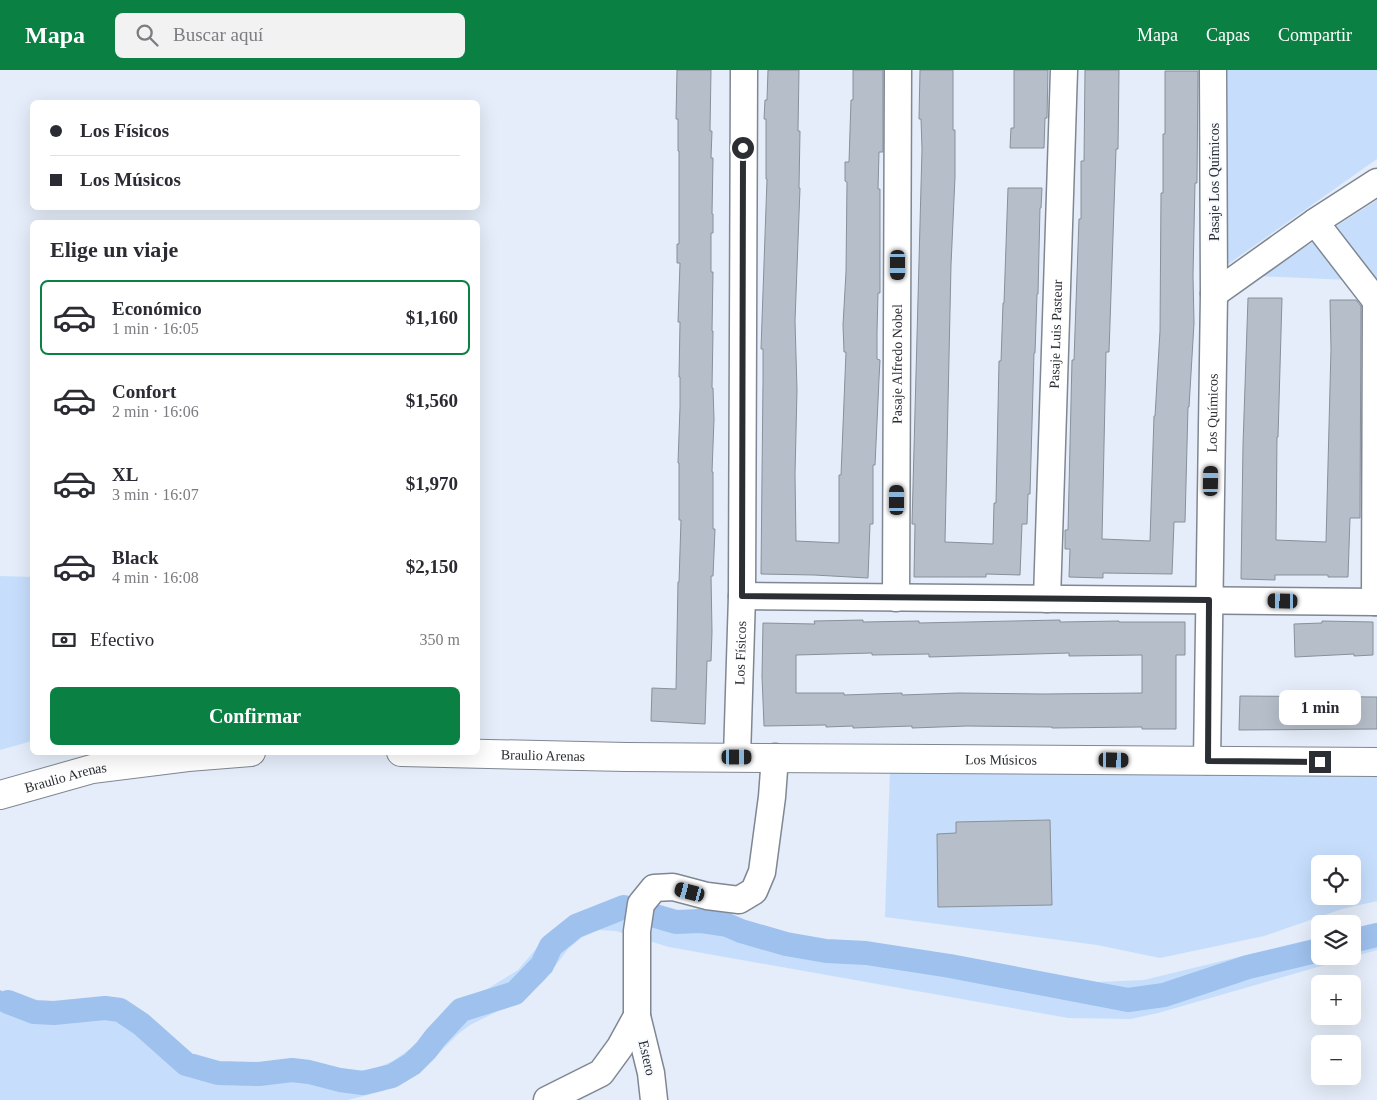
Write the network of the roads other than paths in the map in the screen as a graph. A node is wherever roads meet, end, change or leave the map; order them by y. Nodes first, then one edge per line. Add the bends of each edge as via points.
1 (744, 70) edge
2 (898, 70) edge
3 (1064, 70) edge
4 (1213, 70) edge
5 (1377, 182) edge
6 (1315, 222) junction
7 (1214, 294) junction
8 (742, 596) junction
9 (896, 598) junction
10 (1048, 599) junction
11 (1209, 600) junction
12 (1376, 602) edge
13 (480, 754) edge
14 (213, 755) edge
15 (626, 757) joint
16 (737, 757) junction
17 (776, 757) junction
18 (1208, 761) junction
19 (1377, 762) edge
20 (0, 795) edge
21 (637, 1016) junction
22 (547, 1100) edge
23 (654, 1100) edge

1 - 8 street, Los Físicos
2 - 9 street, Pasaje Alfredo Nobel
3 - 10 street, Pasaje Luis Pasteur
4 - 7 street, Pasaje Los Químicos
5 - 6 street
6 - 7 street
6 - 12 street via 1376,302
7 - 11 street, Los Químicos
8 - 9 street
8 - 16 street, Los Físicos
9 - 10 street
10 - 11 street
11 - 12 street
11 - 18 street, Los Químicos
13 - 15 street, Braulio Arenas
14 - 20 street, Braulio Arenas via 92,770
15 - 16 street, Los Músicos
16 - 17 street, Los Músicos
17 - 18 street, Los Músicos
17 - 21 street via 762,872 754,891 739,900 673,887 654,888 641,904 637,932
18 - 19 street, Los Músicos
21 - 22 street via 601,1074
21 - 23 street, Estero

